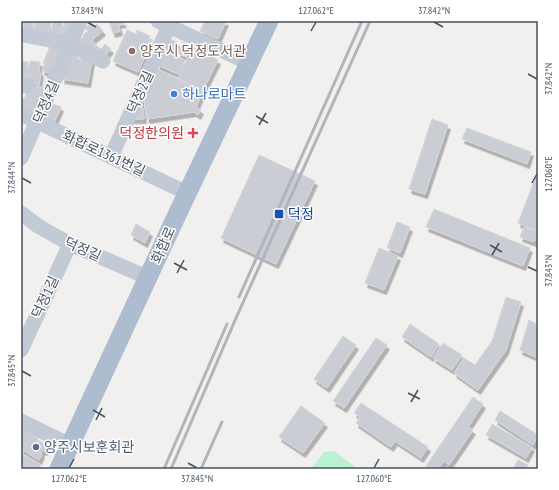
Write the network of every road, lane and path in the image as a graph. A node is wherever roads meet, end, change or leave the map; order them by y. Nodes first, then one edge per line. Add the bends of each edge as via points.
1 (80, 21) edge
2 (268, 21) edge
3 (163, 24) edge
4 (23, 35) dead end
5 (70, 45) junction
6 (102, 61) dead end
7 (249, 63) junction
8 (21, 114) edge
9 (38, 122) junction
10 (111, 157) junction
11 (21, 158) edge
12 (187, 193) junction
13 (21, 213) edge
14 (70, 244) junction
15 (148, 278) junction
16 (21, 350) edge
17 (21, 421) edge
18 (70, 445) junction
19 (60, 469) edge

1 - 5 street, 덕정4길
2 - 7 main road, 화합로
3 - 7 street
3 - 10 street, 덕정2길
4 - 5 street
5 - 6 street
5 - 9 street, 덕정4길
7 - 12 main road, 화합로
8 - 9 street, 화합로1361번길
9 - 10 street, 화합로1361번길
9 - 11 street, 덕정4길
10 - 12 street, 화합로1361번길
12 - 15 main road, 화합로
13 - 14 street, 덕정길
14 - 15 street, 덕정길
14 - 16 street, 덕정1길
15 - 18 main road, 화합로
17 - 18 street
18 - 19 main road, 화합로

